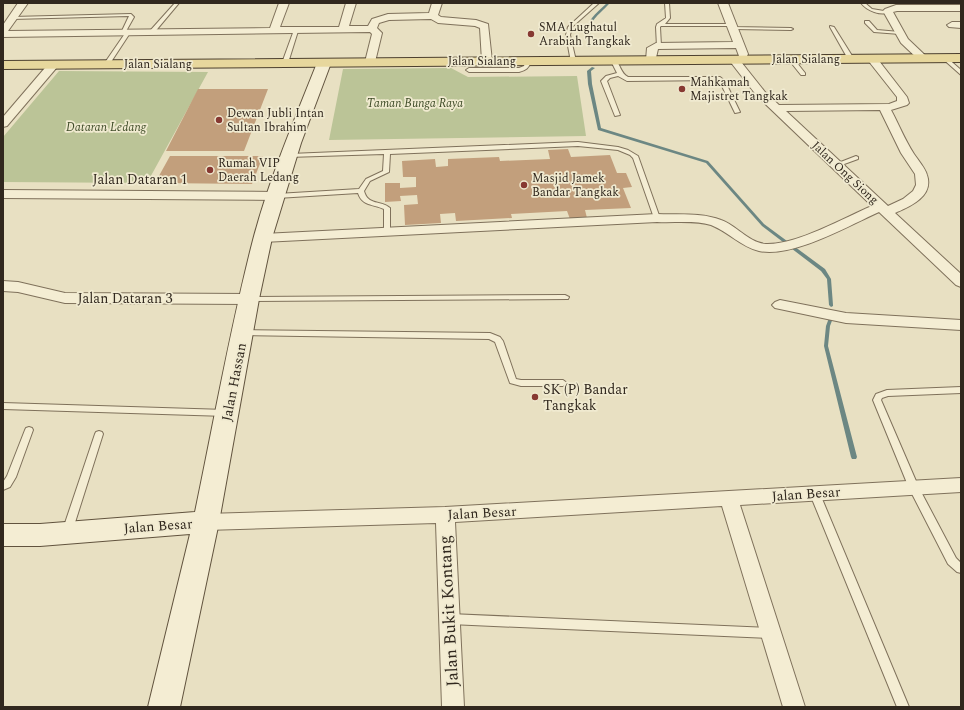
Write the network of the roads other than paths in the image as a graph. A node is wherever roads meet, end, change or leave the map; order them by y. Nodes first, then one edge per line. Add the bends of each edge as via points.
1 (23, 3) edge
2 (177, 3) edge
3 (284, 3) edge
4 (351, 3) edge
5 (437, 3) edge
6 (597, 3) edge
7 (667, 3) edge
8 (723, 3) edge
9 (863, 3) edge
10 (961, 8) edge
11 (888, 12) junction
12 (433, 16) junction
13 (12, 18) junction
14 (867, 22) dead end
15 (659, 25) junction
16 (732, 27) junction
17 (832, 27) dead end
18 (791, 29) dead end
19 (343, 30) junction
20 (372, 30) junction
21 (274, 31) junction
22 (296, 31) junction
23 (3, 33) edge
24 (126, 33) junction
25 (151, 33) junction
26 (900, 33) junction
27 (739, 45) junction
28 (659, 46) junction
29 (923, 58) junction
30 (945, 58) junction
31 (961, 58) edge
32 (792, 59) junction
33 (851, 59) junction
34 (872, 59) junction
35 (614, 60) junction
36 (651, 60) junction
37 (739, 60) junction
38 (487, 61) junction
39 (528, 61) junction
40 (573, 61) junction
41 (324, 62) junction
42 (370, 62) junction
43 (285, 63) junction
44 (54, 64) junction
45 (107, 64) junction
46 (3, 65) edge
47 (469, 70) dead end
48 (961, 73) edge
49 (620, 74) junction
50 (803, 74) dead end
51 (884, 107) junction
52 (776, 108) junction
53 (737, 112) dead end
54 (617, 116) dead end
55 (3, 124) edge
56 (387, 152) junction
57 (290, 156) junction
58 (856, 158) dead end
59 (836, 164) junction
60 (361, 191) junction
61 (3, 194) edge
62 (277, 196) junction
63 (884, 209) junction
64 (657, 218) junction
65 (387, 231) junction
66 (263, 238) junction
67 (961, 282) edge
68 (3, 286) edge
69 (565, 297) dead end
70 (249, 298) junction
71 (780, 305) dead end
72 (961, 325) edge
73 (243, 333) junction
74 (563, 383) dead end
75 (961, 390) edge
76 (3, 406) edge
77 (228, 413) junction
78 (29, 430) dead end
79 (99, 434) dead end
80 (961, 485) edge
81 (3, 486) edge
82 (914, 488) junction
83 (815, 494) junction
84 (729, 499) junction
85 (445, 515) junction
86 (206, 522) junction
87 (67, 532) junction
88 (3, 535) edge
89 (961, 569) edge
90 (450, 619) junction
91 (771, 633) junction
92 (164, 707) edge
93 (453, 707) edge
94 (794, 707) edge
95 (903, 707) edge

1 - 13 street
2 - 25 lane
3 - 21 street
4 - 19 street
5 - 12 street
6 - 40 lane via 570,27 568,35
7 - 15 lane via 668,18
8 - 16 street, Jalan Ong Siong
9 - 11 lane via 865,8
10 - 11 street via 896,8
11 - 26 street
12 - 20 street via 384,18 375,21
12 - 38 street via 438,20 485,26
13 - 23 street
13 - 24 lane via 131,15
14 - 26 lane via 876,31
15 - 16 lane
15 - 28 lane
16 - 18 lane
16 - 27 street, Jalan Ong Siong
17 - 33 lane
19 - 20 street
19 - 22 street
20 - 42 street via 377,33
21 - 22 street
21 - 25 street
22 - 43 lane
23 - 24 street
24 - 25 street
24 - 45 lane
26 - 29 street via 904,41
27 - 28 street
27 - 37 street, Jalan Ong Siong
28 - 36 street via 652,48
29 - 30 main road, Jalan Sialang
29 - 34 main road, Jalan Sialang
30 - 31 main road, Jalan Sialang
30 - 48 lane
32 - 33 main road, Jalan Sialang
32 - 37 main road, Jalan Sialang
32 - 50 lane
33 - 34 main road, Jalan Sialang
34 - 51 street via 904,100 900,105
35 - 36 main road, Jalan Sialang
35 - 40 main road, Jalan Sialang
35 - 49 lane
36 - 37 main road, Jalan Sialang
37 - 52 street, Jalan Ong Siong via 761,94
38 - 39 main road, Jalan Sialang
38 - 42 main road, Jalan Sialang
39 - 40 main road, Jalan Sialang
39 - 47 lane via 525,69 519,70
41 - 42 main road, Jalan Sialang
41 - 43 main road, Jalan Sialang
41 - 57 street, Jalan Hassan
43 - 45 main road, Jalan Sialang
44 - 45 main road, Jalan Sialang
44 - 46 main road, Jalan Sialang
44 - 55 street
49 - 53 lane via 630,79 718,78 722,81
49 - 54 lane via 608,77 604,81
51 - 52 street
51 - 63 street via 907,153 921,174 922,185 919,193 908,202
52 - 59 street, Jalan Ong Siong
56 - 57 lane
56 - 60 lane via 386,172 368,180
56 - 64 lane via 578,144 628,151 636,157
57 - 62 street, Jalan Hassan
58 - 59 lane
59 - 63 street, Jalan Ong Siong
60 - 62 lane
60 - 65 lane via 363,199 367,202 387,208
61 - 62 street, Jalan Dataran 1
62 - 66 street, Jalan Hassan
63 - 64 street via 812,237 766,248 755,245 715,222
63 - 67 street, Jalan Ong Siong
64 - 65 street
65 - 66 street
66 - 70 street, Jalan Hassan
68 - 70 street, Jalan Dataran 3 via 65,298
69 - 70 lane
70 - 73 street, Jalan Hassan
71 - 72 street via 846,318
73 - 74 lane via 490,336 499,342 513,381
73 - 77 street, Jalan Hassan
75 - 82 lane via 887,394 879,396 877,400
76 - 77 lane
77 - 86 street, Jalan Hassan
78 - 81 lane via 11,478
79 - 87 lane
80 - 82 street, Jalan Besar
82 - 83 street, Jalan Besar
82 - 89 lane via 952,561
83 - 84 street, Jalan Besar
83 - 95 lane
84 - 85 street, Jalan Besar
84 - 91 street
85 - 86 street, Jalan Besar
85 - 90 street, Jalan Bukit Kontang
86 - 87 street, Jalan Besar
86 - 92 street, Jalan Hassan
87 - 88 street, Jalan Besar
90 - 91 lane
90 - 93 street, Jalan Bukit Kontang
91 - 94 street

